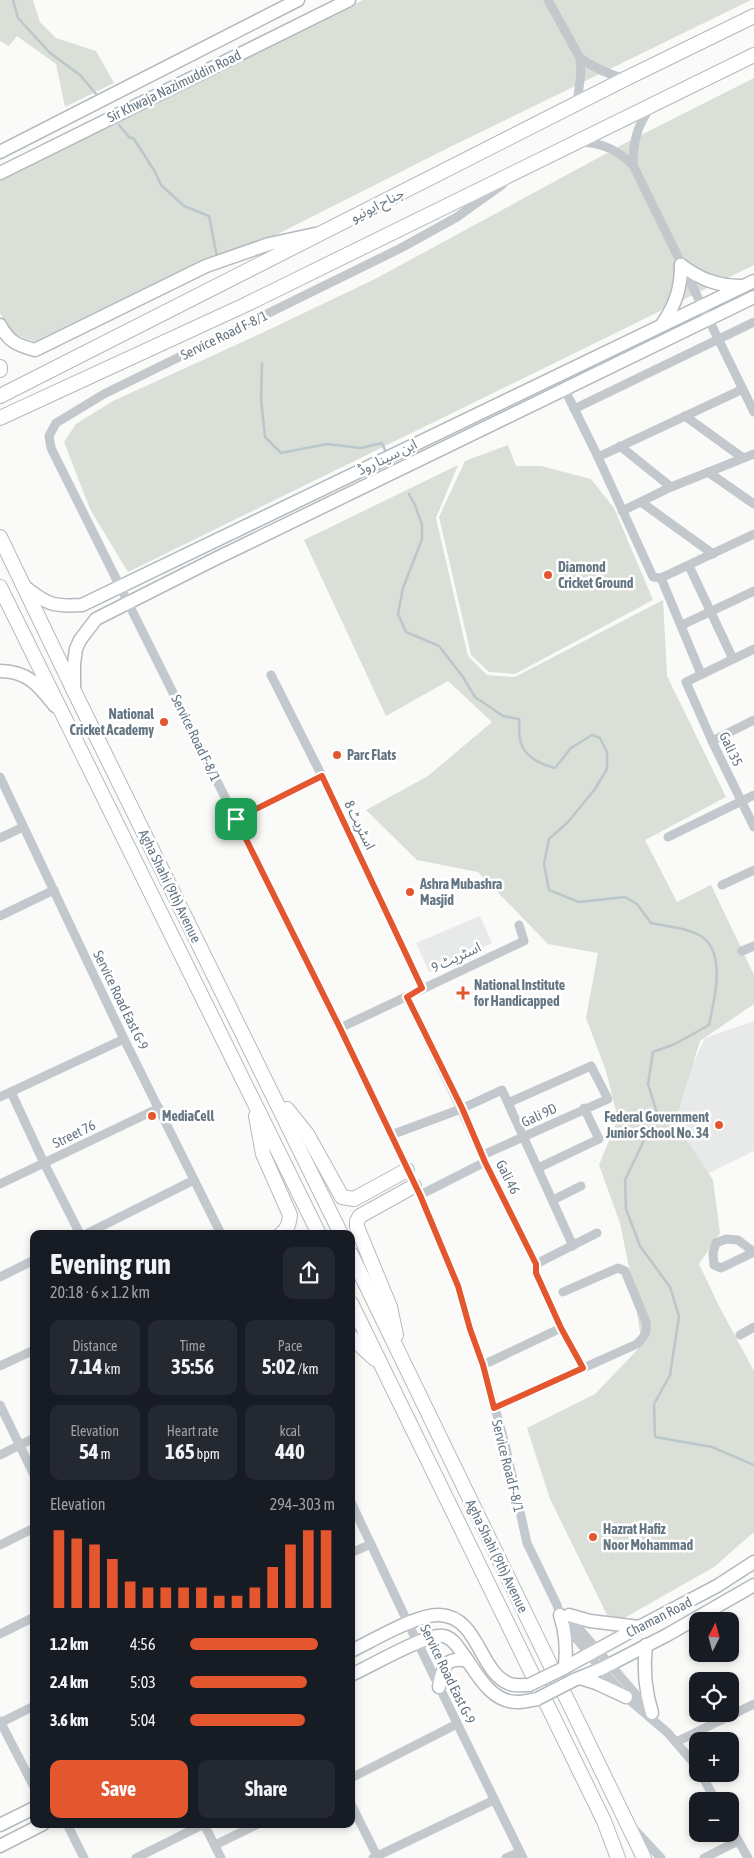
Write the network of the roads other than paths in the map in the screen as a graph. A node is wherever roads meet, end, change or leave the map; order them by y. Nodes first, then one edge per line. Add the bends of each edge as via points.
1 (298, 0) edge
2 (349, 0) edge
3 (548, 0) edge
4 (754, 16) edge
5 (754, 55) edge
6 (580, 58) junction
7 (624, 79) junction
8 (577, 103) junction
9 (652, 106) junction
10 (580, 142) junction
11 (0, 152) edge
12 (633, 165) junction
13 (523, 169) junction
14 (0, 173) edge
15 (324, 232) junction
16 (681, 264) junction
17 (748, 284) edge
18 (754, 297) edge
19 (702, 307) junction
20 (708, 320) junction
21 (754, 322) edge
22 (662, 324) junction
23 (0, 325) edge
24 (717, 340) junction
25 (743, 389) junction
26 (565, 390) junction
27 (0, 396) edge
28 (574, 409) junction
29 (754, 412) edge
30 (685, 416) junction
31 (0, 418) edge
32 (620, 446) junction
33 (754, 454) edge
34 (598, 457) junction
35 (743, 458) junction
36 (708, 472) junction
37 (671, 487) junction
38 (641, 502) junction
39 (754, 504) edge
40 (622, 511) junction
41 (754, 534) edge
42 (0, 537) edge
43 (713, 554) junction
44 (689, 566) junction
45 (661, 578) junction
46 (21, 583) junction
47 (0, 587) edge
48 (121, 587) junction
49 (754, 592) edge
50 (129, 604) junction
51 (710, 612) junction
52 (682, 625) junction
53 (754, 649) edge
54 (733, 659) junction
55 (0, 671) edge
56 (701, 674) junction
57 (271, 675) dead end
58 (74, 691) junction
59 (63, 715) junction
60 (754, 720) edge
61 (712, 741) junction
62 (322, 776) junction
63 (0, 777) edge
64 (754, 795) edge
65 (742, 801) junction
66 (236, 819) junction
67 (23, 826) junction
68 (754, 827) edge
69 (668, 837) dead end
70 (0, 838) edge
71 (754, 870) edge
72 (722, 885) dead end
73 (54, 890) junction
74 (0, 916) edge
75 (519, 925) dead end
76 (754, 946) edge
77 (742, 951) dead end
78 (422, 988) junction
79 (407, 997) junction
80 (227, 1002) junction
81 (207, 1009) junction
82 (340, 1028) junction
83 (124, 1039) junction
84 (270, 1089) junction
85 (11, 1092) junction
86 (0, 1097) edge
87 (253, 1100) junction
88 (508, 1104) junction
89 (160, 1108) junction
90 (462, 1108) junction
91 (584, 1108) junction
92 (391, 1135) junction
93 (524, 1137) junction
94 (484, 1159) junction
95 (44, 1163) junction
96 (538, 1168) junction
97 (407, 1170) junction
98 (194, 1180) junction
99 (0, 1184) edge
100 (581, 1186) dead end
101 (417, 1190) junction
102 (553, 1200) junction
103 (78, 1230) edge
104 (94, 1230) edge
105 (219, 1230) edge
106 (285, 1230) edge
107 (317, 1230) edge
108 (339, 1230) edge
109 (597, 1233) dead end
110 (573, 1246) junction
111 (754, 1252) edge
112 (30, 1262) edge
113 (355, 1262) edge
114 (536, 1264) junction
115 (0, 1276) edge
116 (563, 1292) dead end
117 (355, 1311) edge
118 (754, 1327) edge
119 (561, 1328) junction
120 (740, 1335) dead end
121 (355, 1341) edge
122 (30, 1352) edge
123 (399, 1353) junction
124 (379, 1362) junction
125 (483, 1365) junction
126 (0, 1366) edge
127 (583, 1368) junction
128 (0, 1405) edge
129 (494, 1408) junction
130 (30, 1440) edge
131 (19, 1445) junction
132 (0, 1455) edge
133 (30, 1467) edge
134 (355, 1510) edge
135 (30, 1530) edge
136 (371, 1544) junction
137 (0, 1545) edge
138 (355, 1551) edge
139 (754, 1562) edge
140 (754, 1585) edge
141 (562, 1611) junction
142 (30, 1619) edge
143 (408, 1624) junction
144 (638, 1627) junction
145 (0, 1634) edge
146 (417, 1643) junction
147 (646, 1645) junction
148 (355, 1649) edge
149 (594, 1652) junction
150 (468, 1661) junction
151 (564, 1668) junction
152 (355, 1673) edge
153 (591, 1673) junction
154 (439, 1687) junction
155 (626, 1697) junction
156 (754, 1704) edge
157 (30, 1708) edge
158 (654, 1717) junction
159 (0, 1722) edge
160 (457, 1724) junction
161 (676, 1742) junction
162 (689, 1757) edge
163 (355, 1776) edge
164 (30, 1779) edge
165 (494, 1800) junction
166 (30, 1810) edge
167 (355, 1811) edge
168 (622, 1815) junction
169 (0, 1825) edge
170 (35, 1828) edge
171 (69, 1828) edge
172 (196, 1828) edge
173 (206, 1828) edge
174 (250, 1828) edge
175 (736, 1842) edge
176 (739, 1842) edge
177 (215, 1845) junction
178 (0, 1846) edge
179 (521, 1855) edge
180 (379, 1856) edge
181 (84, 1858) edge
182 (136, 1858) edge
183 (221, 1858) edge
184 (506, 1858) edge
185 (618, 1858) edge
186 (644, 1858) edge
187 (661, 1858) edge
188 (704, 1858) edge
189 (748, 1858) edge

1 - 11 main road, Sir Khwaja Nazimuddin Road
2 - 14 main road, Sir Khwaja Nazimuddin Road
3 - 6 street
4 - 7 main road, جناح ایونیو
5 - 9 main road
6 - 7 street via 593,67
6 - 8 street
7 - 8 main road, جناح ایونیو
8 - 15 main road, جناح ایونیو
9 - 10 main road
9 - 12 street via 636,133
10 - 12 street via 595,142 609,147
10 - 13 main road
12 - 16 street
13 - 31 main road via 245,305
13 - 48 street, Service Road F-8/1 via 457,217 401,248 104,394 56,423 49,436 50,448
15 - 23 main road via 269,244 206,266 35,350 18,345 7,337
15 - 27 main road, جناح ایونیو
16 - 17 main road via 710,282 726,286
16 - 19 street
16 - 22 main road via 678,296
17 - 19 main road, ابن سینا روڈ
18 - 20 main road, ابن سینا روڈ
19 - 20 street
19 - 22 main road, ابن سینا روڈ
20 - 24 street
20 - 26 main road, ابن سینا روڈ
21 - 24 street
22 - 48 main road, ابن سینا روڈ
24 - 25 street
24 - 28 street
25 - 29 street
25 - 30 street
26 - 28 street
26 - 50 main road, ابن سینا روڈ
28 - 34 street
30 - 32 street
30 - 35 street
32 - 34 street
32 - 37 street
33 - 35 street
34 - 40 street
35 - 36 street
36 - 37 street
36 - 39 street
37 - 38 street
38 - 40 street
38 - 43 street
40 - 45 street via 652,577
41 - 43 street
42 - 46 main road, Agha Shahi (9th) Avenue
43 - 44 street
44 - 45 street
44 - 51 street
45 - 52 street
46 - 48 main road, ابن سینا روڈ via 41,600 67,606 82,605
46 - 58 main road, Agha Shahi (9th) Avenue
47 - 59 main road, Agha Shahi (9th) Avenue
48 - 50 street, Service Road F-8/1
49 - 51 street
50 - 58 main road, ابن سینا روڈ via 96,619 80,640 74,664
50 - 66 street, Service Road F-8/1
51 - 52 street
51 - 54 street
52 - 56 street
53 - 54 street
54 - 56 street
55 - 59 main road via 24,675 39,686
56 - 61 street, Gali 35 via 686,682
57 - 62 street, اسٹریٹ 8
58 - 80 main road, Agha Shahi (9th) Avenue
59 - 81 main road, Agha Shahi (9th) Avenue
60 - 61 street
61 - 65 street, Gali 35
62 - 66 street
62 - 78 street, اسٹریٹ 8
63 - 67 street, Service Road East G-9
64 - 65 street
65 - 68 street, Gali 35
65 - 69 street
66 - 82 street, Service Road F-8/1
67 - 70 street
67 - 73 street, Service Road East G-9
71 - 72 street
73 - 74 street
73 - 83 street, Service Road East G-9
75 - 78 street, اسٹریٹ 9 via 524,941
76 - 77 street
78 - 79 street, اسٹریٹ 9
79 - 82 street, اسٹریٹ 9
79 - 90 street, Gali 46
80 - 81 main road via 223,1012 218,1014
80 - 84 main road, Agha Shahi (9th) Avenue
81 - 87 main road, Agha Shahi (9th) Avenue
82 - 92 street, Service Road F-8/1
83 - 85 street
83 - 89 street, Service Road East G-9
84 - 97 main road via 307,1134 342,1197 354,1199
84 - 108 main road, Agha Shahi (9th) Avenue
85 - 86 street
85 - 95 street
87 - 106 main road via 263,1154 290,1215
87 - 107 main road, Agha Shahi (9th) Avenue
88 - 90 street via 502,1090
88 - 91 street, Gali 9D via 591,1066 608,1099
88 - 93 street
89 - 95 street, Street 76
89 - 98 street, Service Road East G-9
90 - 92 street
90 - 94 street, Gali 46
91 - 93 street, Gali 9D
91 - 96 street via 599,1139
92 - 97 street, Service Road F-8/1
93 - 94 street, Gali 9D
93 - 96 street
94 - 101 street, Gali 9D
94 - 114 street, Gali 46
95 - 99 street, Street 76
95 - 103 street
96 - 102 street
97 - 101 street, Service Road F-8/1
98 - 104 street
98 - 105 street, Service Road East G-9
100 - 102 street
101 - 123 main road via 360,1216 357,1221 390,1307
101 - 125 street, Service Road F-8/1 via 458,1286
102 - 110 street
109 - 110 street
110 - 114 street
111 - 111 street via 738,1240 726,1239 716,1243 714,1264 721,1268
112 - 115 street
113 - 123 main road, Agha Shahi (9th) Avenue
114 - 119 street, Gali 46 via 536,1273
116 - 127 street via 621,1268 626,1271 648,1328 637,1344
117 - 124 main road, Agha Shahi (9th) Avenue
118 - 120 street
119 - 125 street
119 - 127 street, Gali 46
121 - 124 main road
122 - 126 street
123 - 168 main road, Agha Shahi (9th) Avenue
124 - 185 main road, Agha Shahi (9th) Avenue via 604,1821
125 - 129 street, Service Road F-8/1
127 - 129 street
128 - 131 street
129 - 141 street, Service Road F-8/1 via 527,1543
130 - 131 street
131 - 132 street
131 - 133 street
134 - 136 street, Service Road East G-9
135 - 137 street
136 - 138 street
136 - 143 street, Service Road East G-9
139 - 144 main road, Chaman Road via 718,1586
140 - 147 main road, Chaman Road
141 - 144 main road via 590,1621
141 - 149 street, Service Road F-8/1 via 571,1632
141 - 151 main road via 566,1640
142 - 145 street
143 - 146 street, Service Road East G-9
143 - 148 main road
143 - 151 main road, Chaman Road, bridge via 427,1616 452,1618 462,1624 498,1676 511,1684 530,1685
144 - 149 main road, Chaman Road
146 - 150 main road via 443,1636 453,1641
146 - 152 main road
146 - 154 street, Service Road East G-9
147 - 153 main road, Chaman Road
147 - 158 main road via 644,1680
149 - 151 main road, Chaman Road
149 - 153 street, Service Road F-8/1
150 - 153 main road, Chaman Road, bridge via 499,1698 516,1702 537,1699
150 - 154 main road via 458,1658 445,1666
153 - 155 street, Service Road F-8/1
153 - 155 main road via 596,1683
153 - 158 street, Service Road F-8/1
154 - 160 street, Service Road East G-9
155 - 158 street, Service Road F-8/1
156 - 161 street
157 - 159 street
158 - 161 street, Service Road F-8/1
159 - 164 street
160 - 163 street
160 - 165 street, Service Road East G-9
161 - 162 street, Service Road F-8/1
165 - 179 street, Service Road East G-9
165 - 180 street
166 - 169 main road
167 - 180 street
168 - 186 main road, Agha Shahi (9th) Avenue
168 - 187 street
170 - 178 main road
171 - 181 street
172 - 182 street
173 - 177 street
174 - 177 street
175 - 188 street
176 - 189 street
177 - 183 street
179 - 184 street

